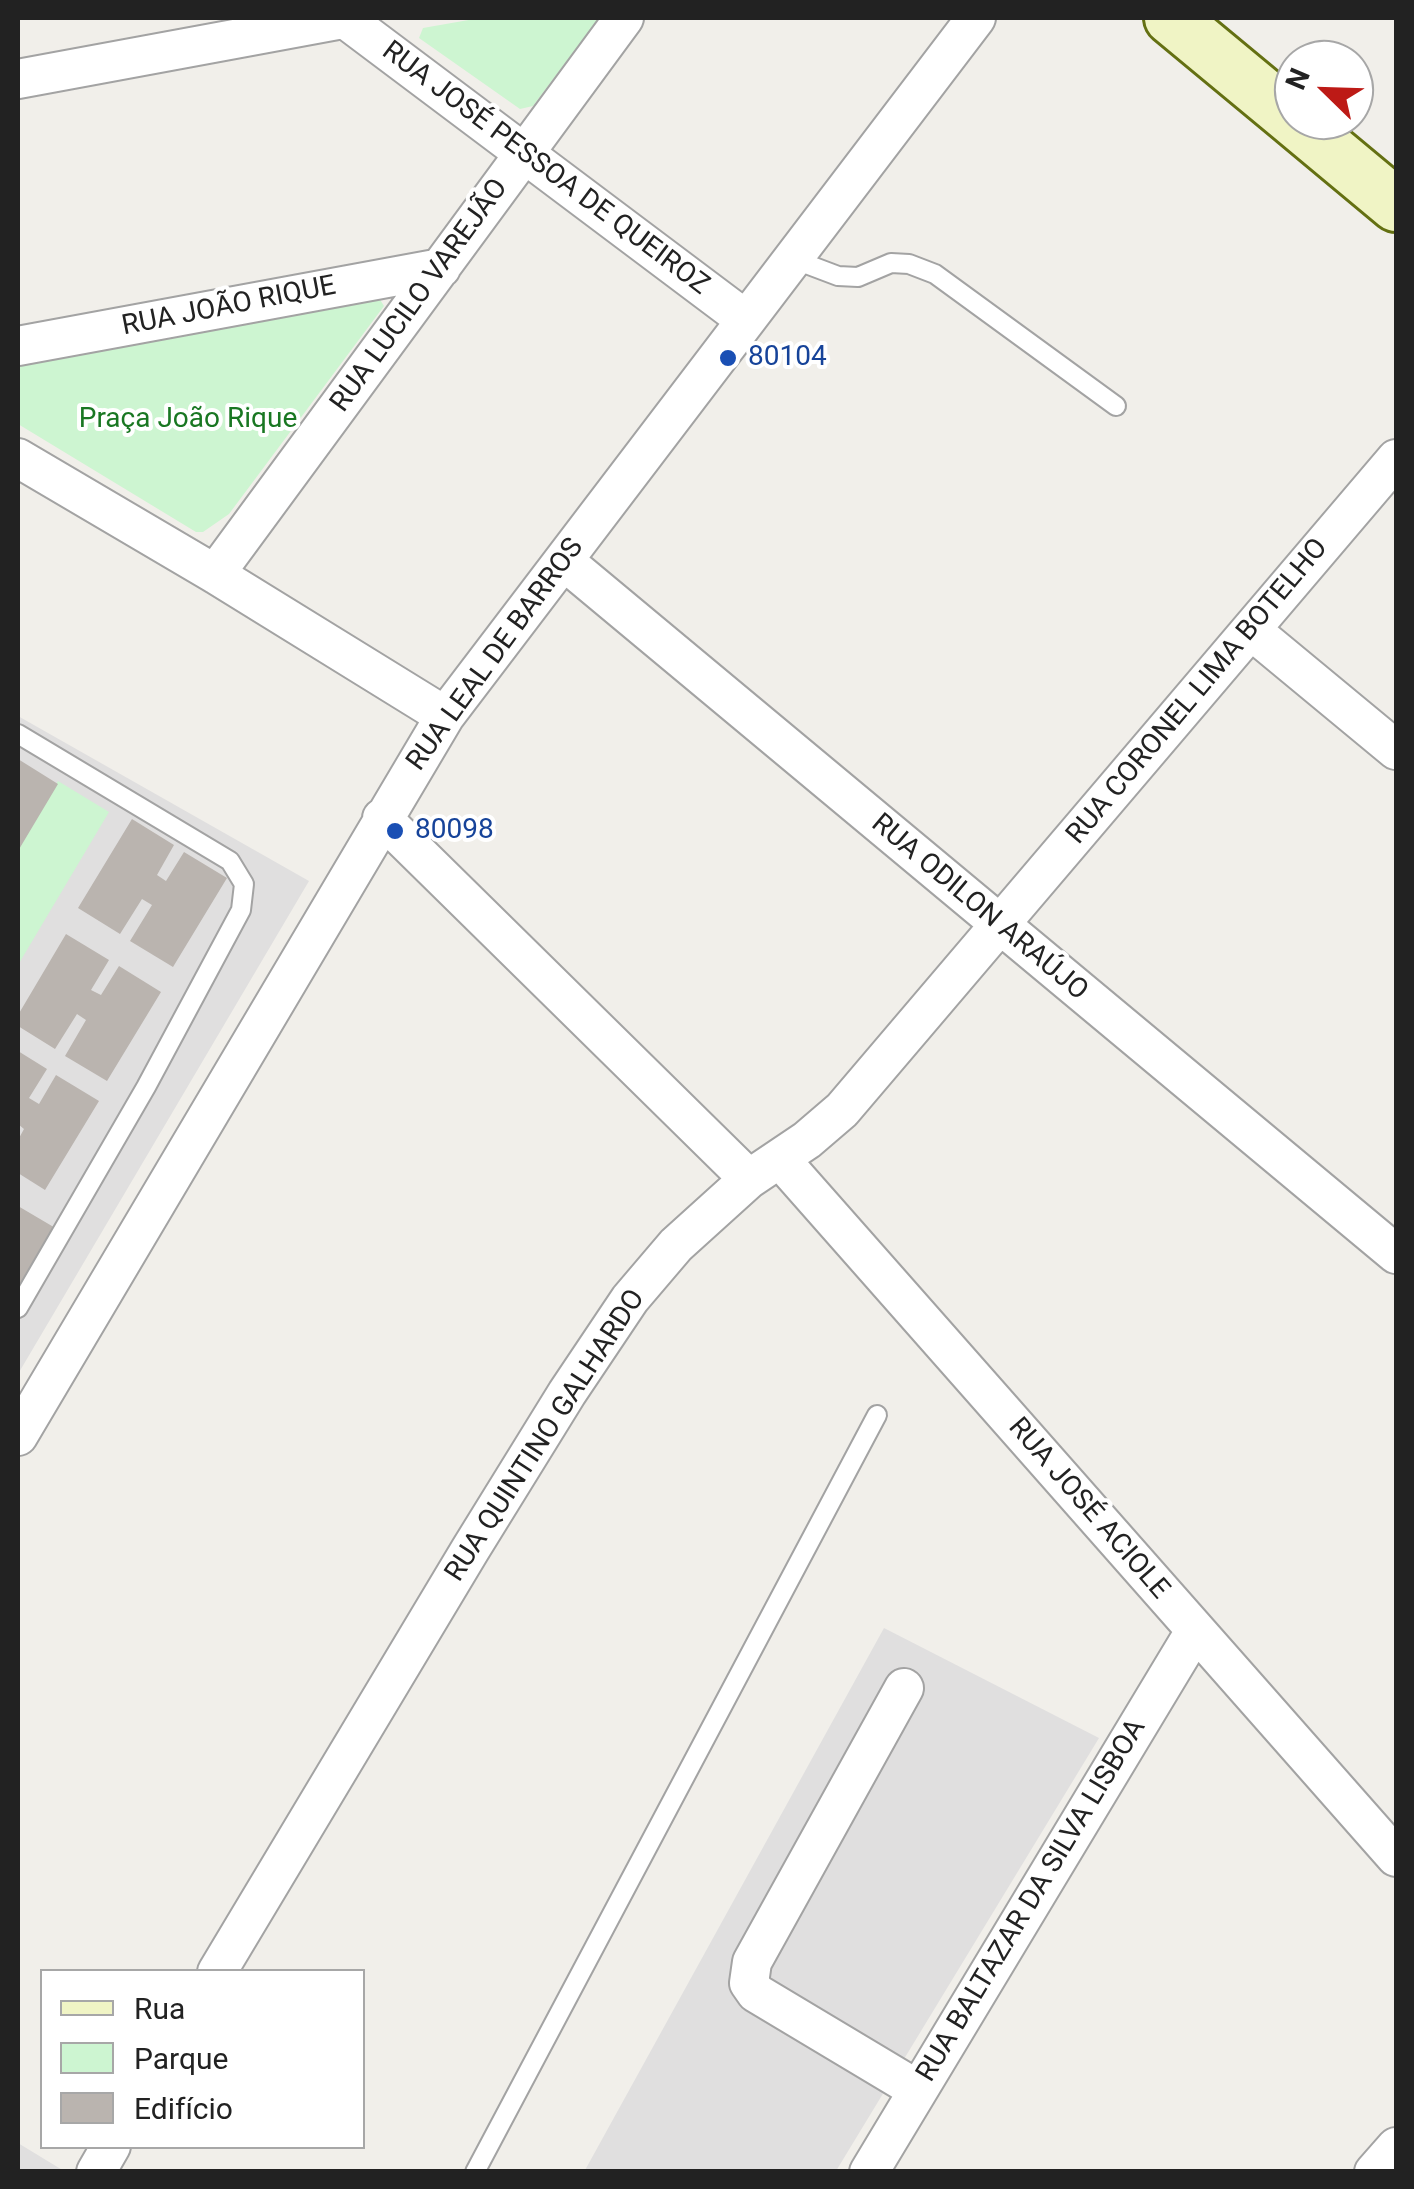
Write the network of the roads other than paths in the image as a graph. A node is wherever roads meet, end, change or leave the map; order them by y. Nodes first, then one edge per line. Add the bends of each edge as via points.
1 (346, 18) edge
2 (624, 18) edge
3 (976, 18) edge
4 (1171, 18) edge
5 (18, 78) edge
6 (1274, 103) edge
7 (1318, 140) edge
8 (526, 152) junction
9 (1396, 205) edge
10 (792, 258) junction
11 (441, 268) junction
12 (746, 320) junction
13 (18, 346) edge
14 (1116, 406) dead end
15 (18, 458) edge
16 (1396, 459) edge
17 (564, 561) junction
18 (215, 574) junction
19 (1251, 630) junction
20 (445, 716) junction
21 (18, 734) edge
22 (1396, 750) edge
23 (382, 818) junction
24 (1000, 926) junction
25 (765, 1169) junction
26 (1396, 1254) edge
27 (18, 1308) edge
28 (877, 1415) dead end
29 (18, 1436) edge
30 (1195, 1630) junction
31 (904, 1688) dead end
32 (1396, 1857) edge
33 (219, 1969) edge
34 (918, 2090) junction
35 (1396, 2147) edge
36 (109, 2149) edge
37 (96, 2172) edge
38 (475, 2172) edge
39 (868, 2172) edge
40 (1374, 2172) edge

1 - 5 street
1 - 8 street, RUA JOSÉ PESSOA DE QUEIROZ
2 - 8 street, RUA LUCILO VAREJÃO
3 - 10 street, RUA LEAL DE BARROS
4 - 6 street
7 - 9 street
8 - 11 street, RUA LUCILO VAREJÃO
8 - 12 street, RUA JOSÉ PESSOA DE QUEIROZ
10 - 12 street, RUA LEAL DE BARROS
10 - 14 lane via 838,276 858,277 891,263 936,274
11 - 13 street, RUA JOÃO RIQUE
11 - 18 street, RUA LUCILO VAREJÃO
12 - 17 street, RUA LEAL DE BARROS
15 - 18 street
16 - 19 street, RUA CORONEL LIMA BOTELHO
17 - 20 street, RUA LEAL DE BARROS
17 - 24 street, RUA ODILON ARAÚJO
18 - 20 street
19 - 22 street
19 - 24 street, RUA CORONEL LIMA BOTELHO
20 - 23 street, RUA LEAL DE BARROS
21 - 27 lane via 230,861 244,884 241,910
23 - 25 street, RUA JOSÉ ACIOLE
23 - 29 street, RUA LEAL DE BARROS
24 - 25 street, RUA QUINTINO GALHARDO via 842,1110
24 - 26 street, RUA ODILON ARAÚJO
25 - 30 street, RUA JOSÉ ACIOLE via 877,1269
25 - 33 street, RUA QUINTINO GALHARDO via 676,1246 630,1299
28 - 38 lane
30 - 32 street, RUA JOSÉ ACIOLE
30 - 34 street, RUA BALTAZAR DA SILVA LISBOA
31 - 34 street via 752,1962 750,1984
34 - 39 street, RUA BALTAZAR DA SILVA LISBOA
35 - 40 street
36 - 37 street

